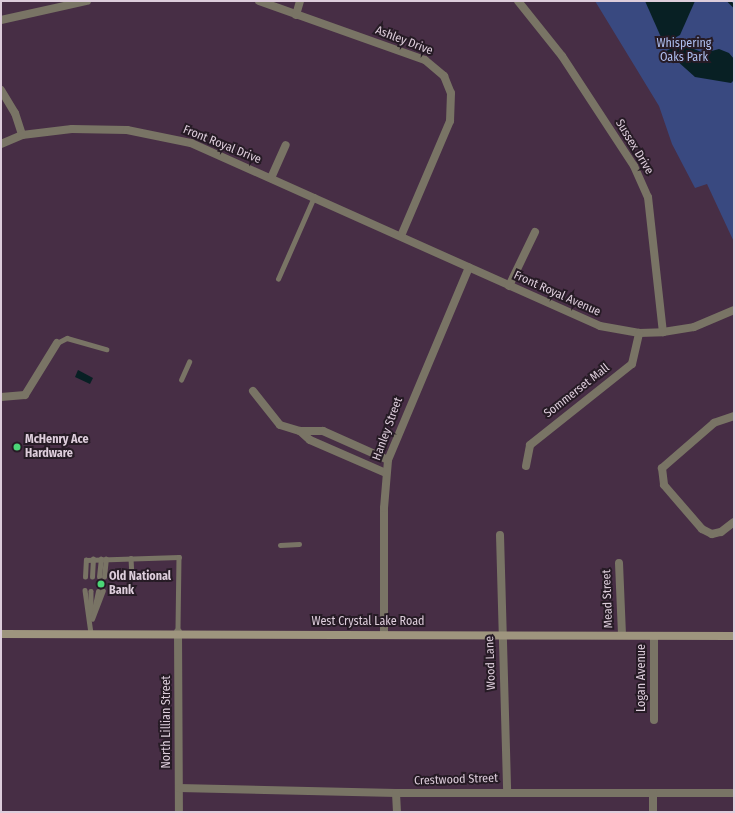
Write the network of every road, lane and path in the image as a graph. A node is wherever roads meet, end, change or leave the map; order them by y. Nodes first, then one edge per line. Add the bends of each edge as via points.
1 (87, 1) edge
2 (259, 1) edge
3 (300, 1) edge
4 (518, 1) edge
5 (296, 15) junction
6 (1, 20) edge
7 (1, 90) edge
8 (22, 135) junction
9 (1, 144) edge
10 (286, 145) dead end
11 (271, 178) junction
12 (314, 197) junction
13 (535, 232) dead end
14 (401, 236) junction
15 (469, 267) junction
16 (278, 279) dead end
17 (509, 286) junction
18 (734, 310) edge
19 (663, 332) junction
20 (639, 333) junction
21 (57, 343) joint
22 (106, 349) dead end
23 (189, 362) dead end
24 (181, 380) dead end
25 (253, 391) dead end
26 (1, 397) edge
27 (734, 416) edge
28 (300, 431) junction
29 (388, 460) junction
30 (526, 466) dead end
31 (386, 474) junction
32 (734, 522) edge
33 (500, 535) dead end
34 (299, 544) dead end
35 (280, 545) dead end
36 (131, 558) junction
37 (93, 559) junction
38 (103, 559) junction
39 (619, 563) dead end
40 (92, 577) dead end
41 (102, 577) dead end
42 (85, 578) dead end
43 (132, 578) dead end
44 (85, 590) dead end
45 (91, 591) dead end
46 (100, 591) dead end
47 (92, 619) junction
48 (178, 632) junction
49 (91, 633) junction
50 (502, 633) junction
51 (1, 634) edge
52 (384, 634) junction
53 (622, 635) junction
54 (654, 636) junction
55 (734, 636) edge
56 (654, 720) dead end
57 (179, 788) junction
58 (507, 790) junction
59 (396, 793) junction
60 (653, 793) junction
61 (734, 793) edge
62 (179, 812) edge
63 (397, 812) edge
64 (653, 812) edge

1 - 6 street
2 - 5 street, Ashley Drive
3 - 5 street
4 - 19 street, Sussex Drive via 562,56 634,166 648,197
5 - 14 street, Ashley Drive via 424,60 447,81 452,101 450,121
7 - 8 street via 16,114
8 - 9 street, Front Royal Drive
8 - 11 street, Front Royal Drive via 72,129 127,130 172,137
10 - 11 street
11 - 12 street, Front Royal Drive
12 - 14 street, Front Royal Drive
12 - 16 lane
13 - 17 street
14 - 15 street, Front Royal Avenue
15 - 17 street, Front Royal Avenue
15 - 29 street, Hanley Street
17 - 20 street, Front Royal Avenue via 600,326
18 - 19 street, Front Royal Avenue via 694,327
19 - 20 street, Front Royal Avenue
20 - 30 street, Sommerset Mall via 632,364 530,445
21 - 22 lane via 67,338
21 - 26 street via 25,395
23 - 24 lane
25 - 28 street via 280,425
27 - 32 street via 714,423 662,468 664,485 702,529 712,534 722,532
28 - 29 street via 323,431
28 - 31 street via 310,440
29 - 31 street, Hanley Street
31 - 52 street, Hanley Street
33 - 50 street, Wood Lane
34 - 35 lane
36 - 38 lane
36 - 43 lane
36 - 48 lane via 179,557
37 - 38 lane
37 - 40 lane
37 - 42 lane via 86,560
38 - 41 lane
39 - 53 street, Mead Street
44 - 47 lane
45 - 47 lane
46 - 47 lane
47 - 49 lane
48 - 49 street, West Crystal Lake Road
48 - 52 street, West Crystal Lake Road
48 - 57 street, North Lillian Street
49 - 51 street, West Crystal Lake Road
50 - 52 street, West Crystal Lake Road
50 - 53 street, West Crystal Lake Road
50 - 58 street, Wood Lane
53 - 54 street, West Crystal Lake Road
54 - 55 street, West Crystal Lake Road
54 - 56 street, Logan Avenue
57 - 59 street, Crestwood Street
57 - 62 street, North Lillian Street
58 - 59 street, Crestwood Street
58 - 60 street, Crestwood Street
59 - 63 street
60 - 61 street, Crestwood Street
60 - 64 street

